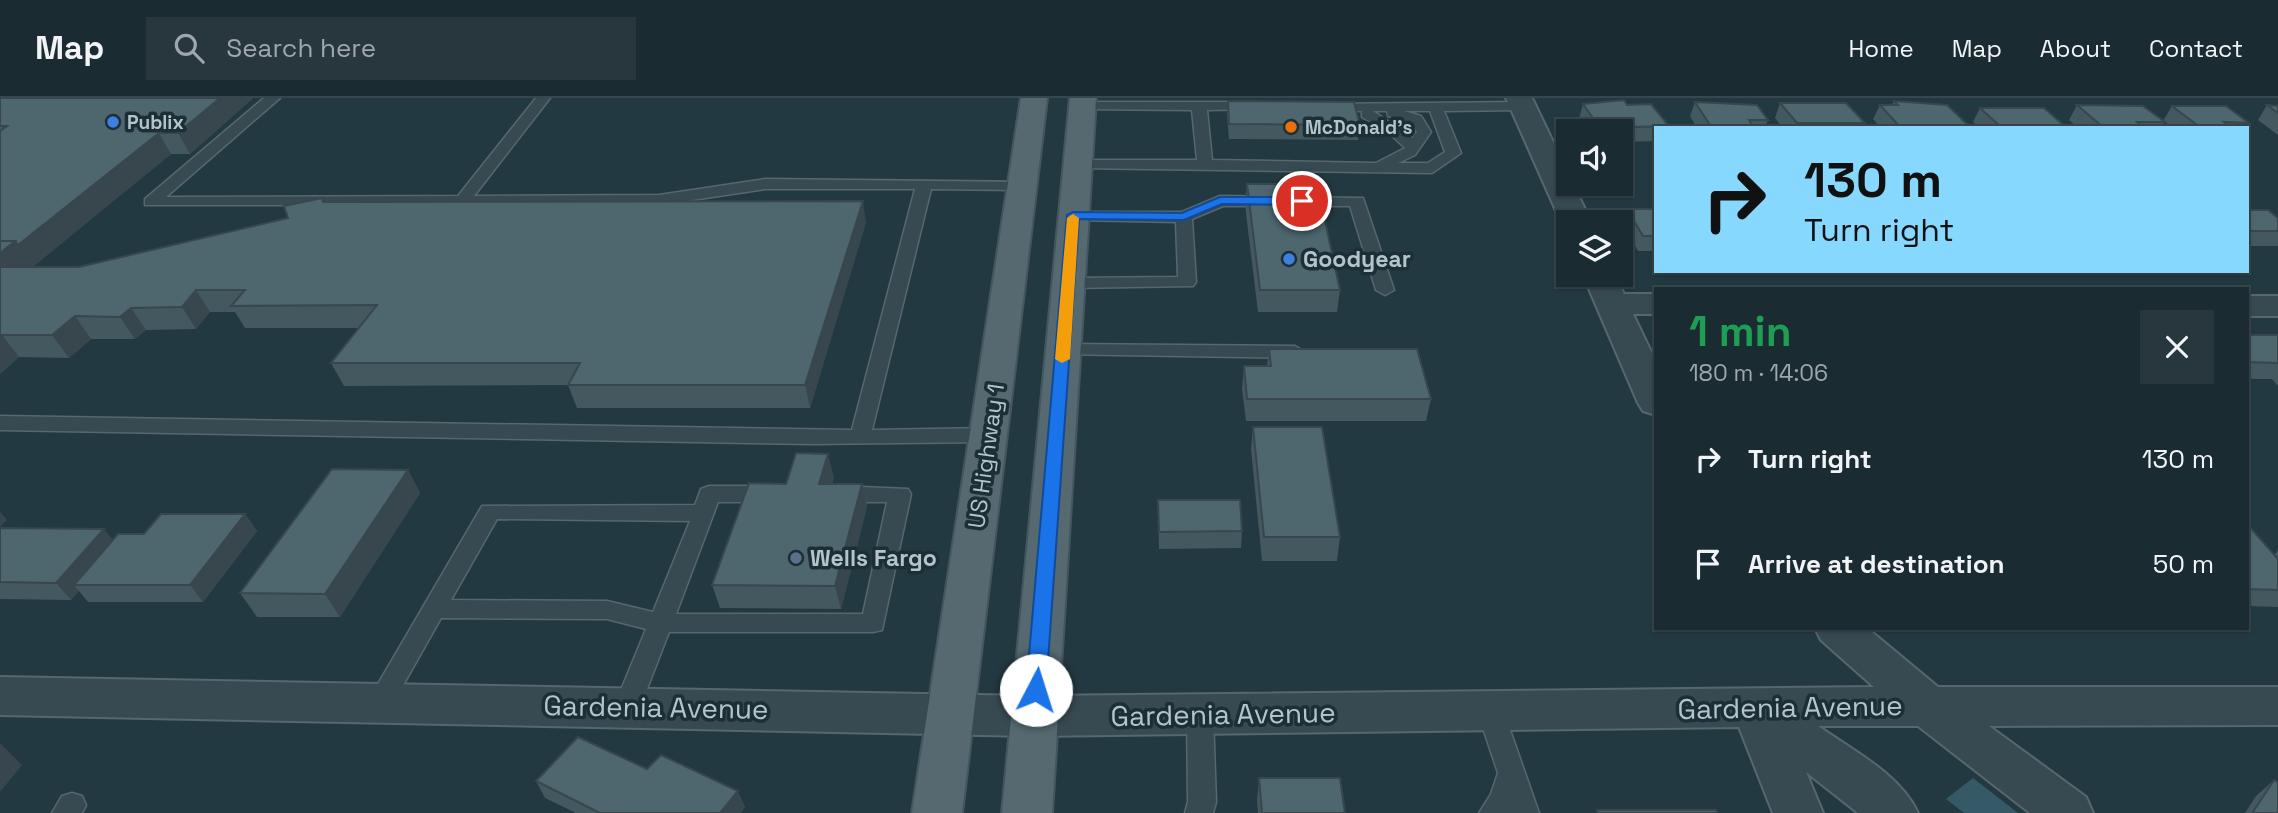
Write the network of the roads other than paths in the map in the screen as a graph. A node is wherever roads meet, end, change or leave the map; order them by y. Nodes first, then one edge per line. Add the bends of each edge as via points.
1 (273, 98) edge
2 (543, 98) edge
3 (1082, 102) edge
4 (1521, 102) edge
5 (1207, 106) junction
6 (1435, 107) junction
7 (1033, 108) edge
8 (1273, 109) edge
9 (1363, 113) junction
10 (1413, 147) junction
11 (1078, 163) junction
12 (1205, 164) junction
13 (1377, 167) junction
14 (923, 184) junction
15 (1023, 184) junction
16 (462, 201) junction
17 (1570, 210) edge
18 (1184, 216) junction
19 (1073, 221) junction
20 (1069, 283) junction
21 (1606, 289) edge
22 (1385, 290) dead end
23 (1654, 303) edge
24 (2249, 306) edge
25 (2278, 306) edge
26 (1063, 350) junction
27 (1311, 352) edge
28 (1654, 398) edge
29 (0, 423) edge
30 (988, 435) junction
31 (860, 436) junction
32 (797, 494) edge
33 (828, 494) edge
34 (704, 513) junction
35 (434, 608) junction
36 (660, 623) junction
37 (1839, 630) edge
38 (0, 696) edge
39 (380, 702) junction
40 (627, 706) junction
41 (1927, 706) junction
42 (2278, 706) edge
43 (1755, 707) junction
44 (1490, 710) junction
45 (951, 712) junction
46 (1200, 714) junction
47 (1034, 716) junction
48 (1510, 776) junction
49 (1204, 809) edge
50 (937, 813) edge
51 (1027, 813) edge
52 (1493, 813) edge
53 (1525, 813) edge
54 (1798, 813) edge
55 (1893, 813) edge
56 (2068, 813) edge

1 - 16 lane via 151,202
2 - 16 lane
3 - 5 lane
3 - 11 main road
4 - 6 lane
4 - 17 street
5 - 8 lane
5 - 12 lane
6 - 9 lane via 1312,109
6 - 13 lane via 1453,153 1432,168
7 - 11 main road via 1053,150
7 - 15 main road, US Highway 1
9 - 10 lane
9 - 10 lane via 1416,119 1424,132
10 - 13 lane
11 - 12 lane
11 - 19 main road
12 - 13 lane
14 - 15 lane
14 - 16 lane via 765,184 659,200
14 - 31 lane
15 - 19 main road via 1052,197
15 - 30 main road, US Highway 1
18 - 19 lane
18 - 20 lane via 1186,282
18 - 22 lane via 1220,201 1357,201
19 - 20 main road
20 - 26 main road
21 - 23 street
21 - 28 street
24 - 25 street
26 - 27 lane
26 - 47 main road
29 - 31 lane
30 - 31 lane
30 - 45 main road, US Highway 1
32 - 34 lane via 709,494
33 - 36 lane via 900,494 873,623
34 - 35 lane via 490,511
34 - 36 lane
35 - 36 lane via 607,610
35 - 39 lane
36 - 40 lane
37 - 41 street
38 - 39 street, Gardenia Avenue
39 - 40 street, Gardenia Avenue
40 - 45 street, Gardenia Avenue
41 - 42 street, Gardenia Avenue
41 - 43 street, Gardenia Avenue
41 - 56 street
43 - 44 street, Gardenia Avenue
43 - 54 street
43 - 55 street
44 - 46 street, Gardenia Avenue
44 - 48 lane
45 - 47 street, Gardenia Avenue
45 - 50 main road, US Highway 1
46 - 47 street, Gardenia Avenue
46 - 49 lane
47 - 51 main road
48 - 52 lane
48 - 53 lane

